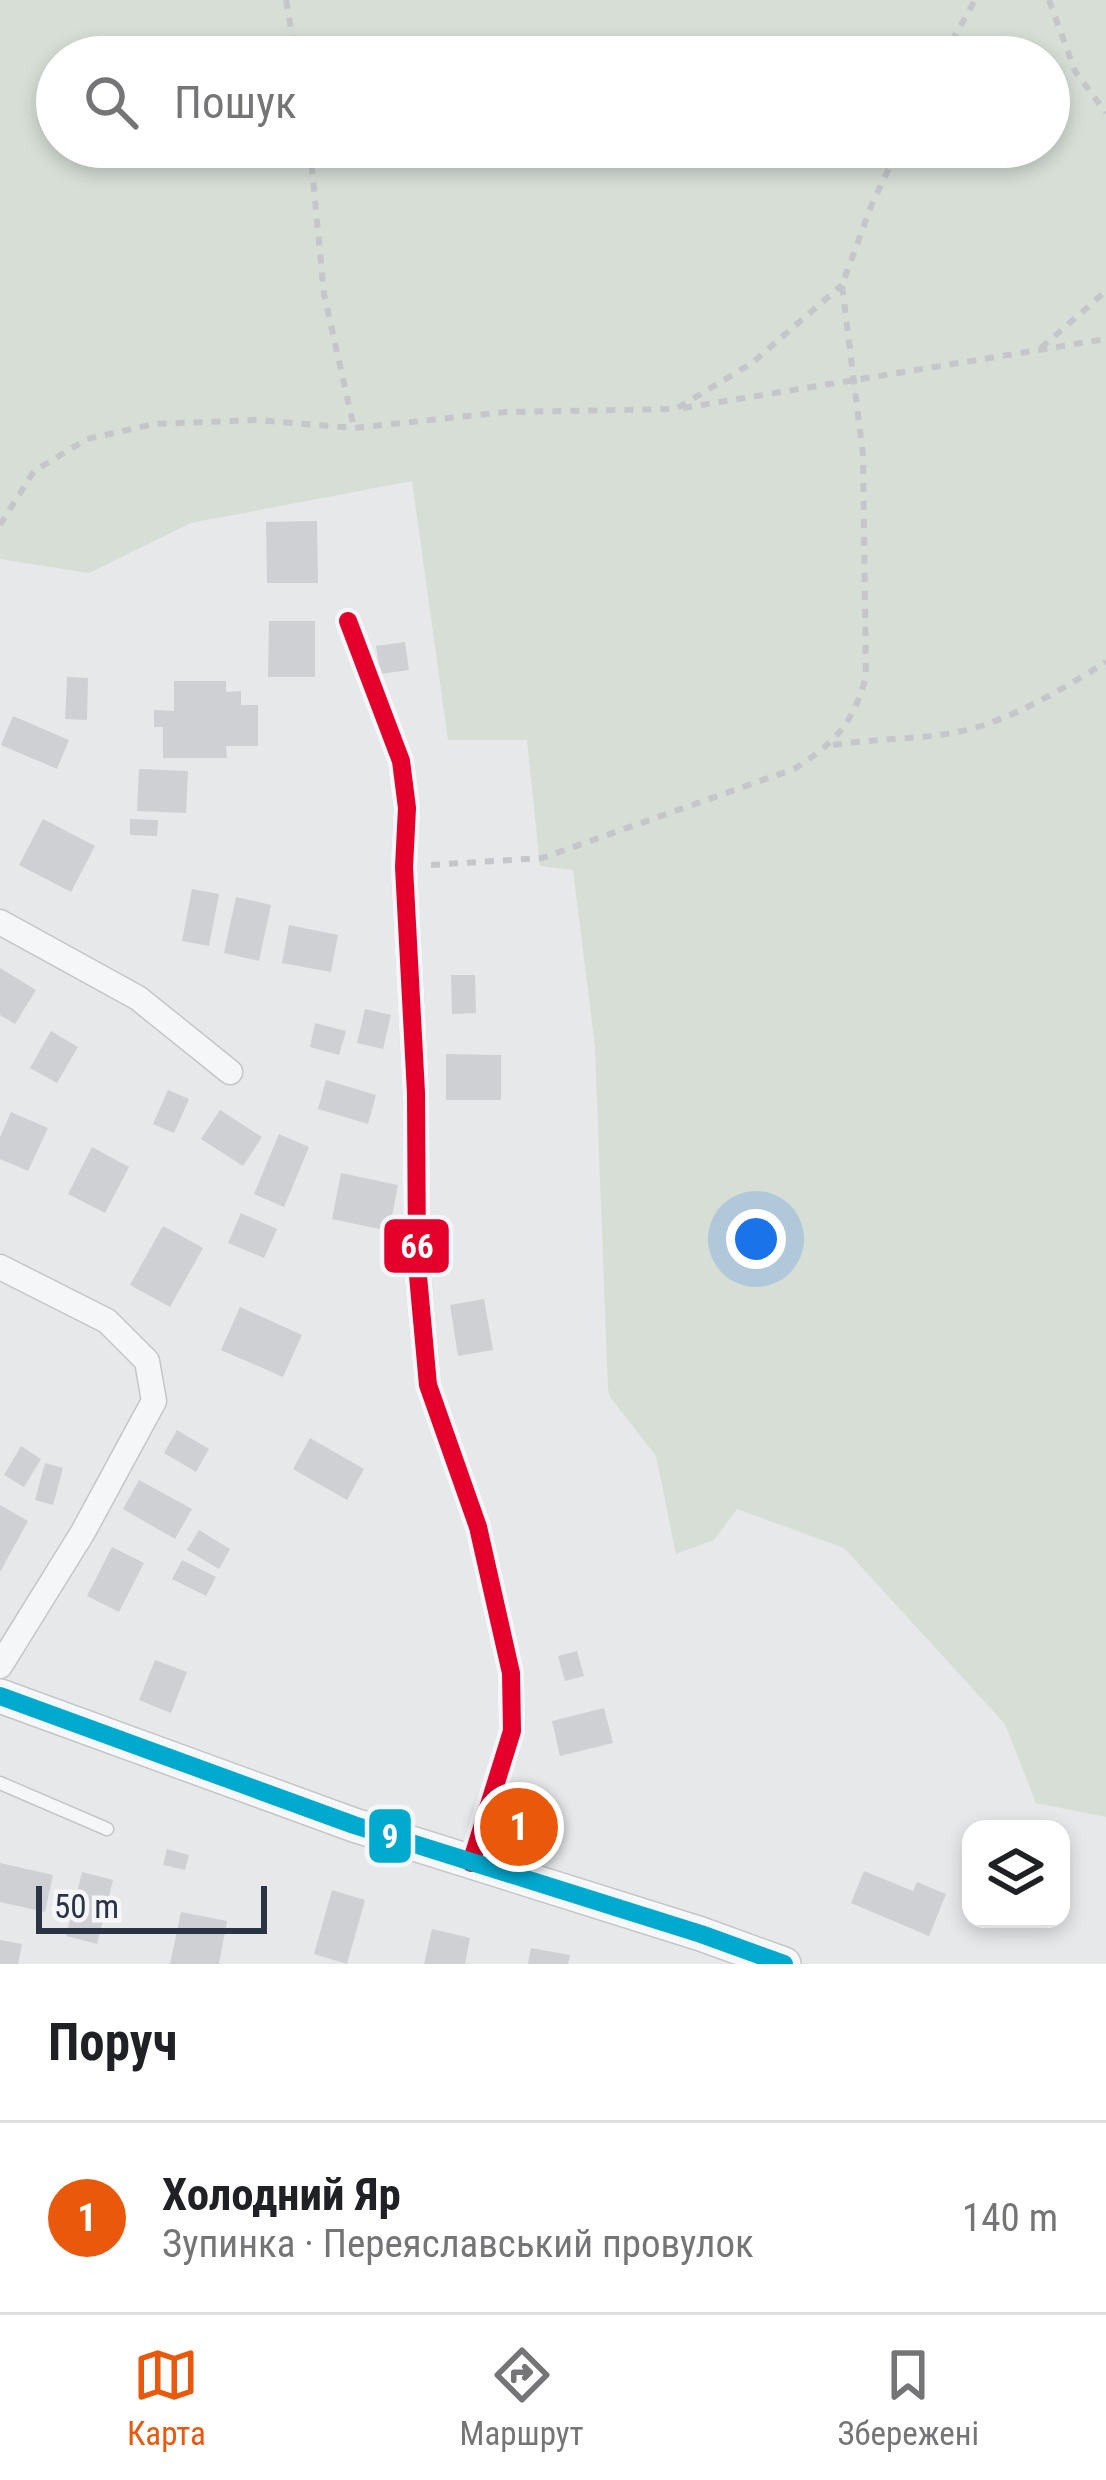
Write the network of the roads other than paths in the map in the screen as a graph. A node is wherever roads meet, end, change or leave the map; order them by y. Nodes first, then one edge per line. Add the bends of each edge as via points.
1 (348, 621) dead end
2 (0, 922) edge
3 (230, 1072) dead end
4 (0, 1267) edge
5 (0, 1666) edge
6 (0, 1696) edge
7 (0, 1783) edge
8 (107, 1829) dead end
9 (472, 1863) junction
10 (784, 1964) edge

1 - 9 street via 401,761 407,808 417,1264 428,1385 478,1527 511,1673 512,1731
2 - 3 street via 138,998
4 - 5 street via 107,1321 147,1361 154,1401
6 - 9 main road
7 - 8 lane
9 - 10 main road

